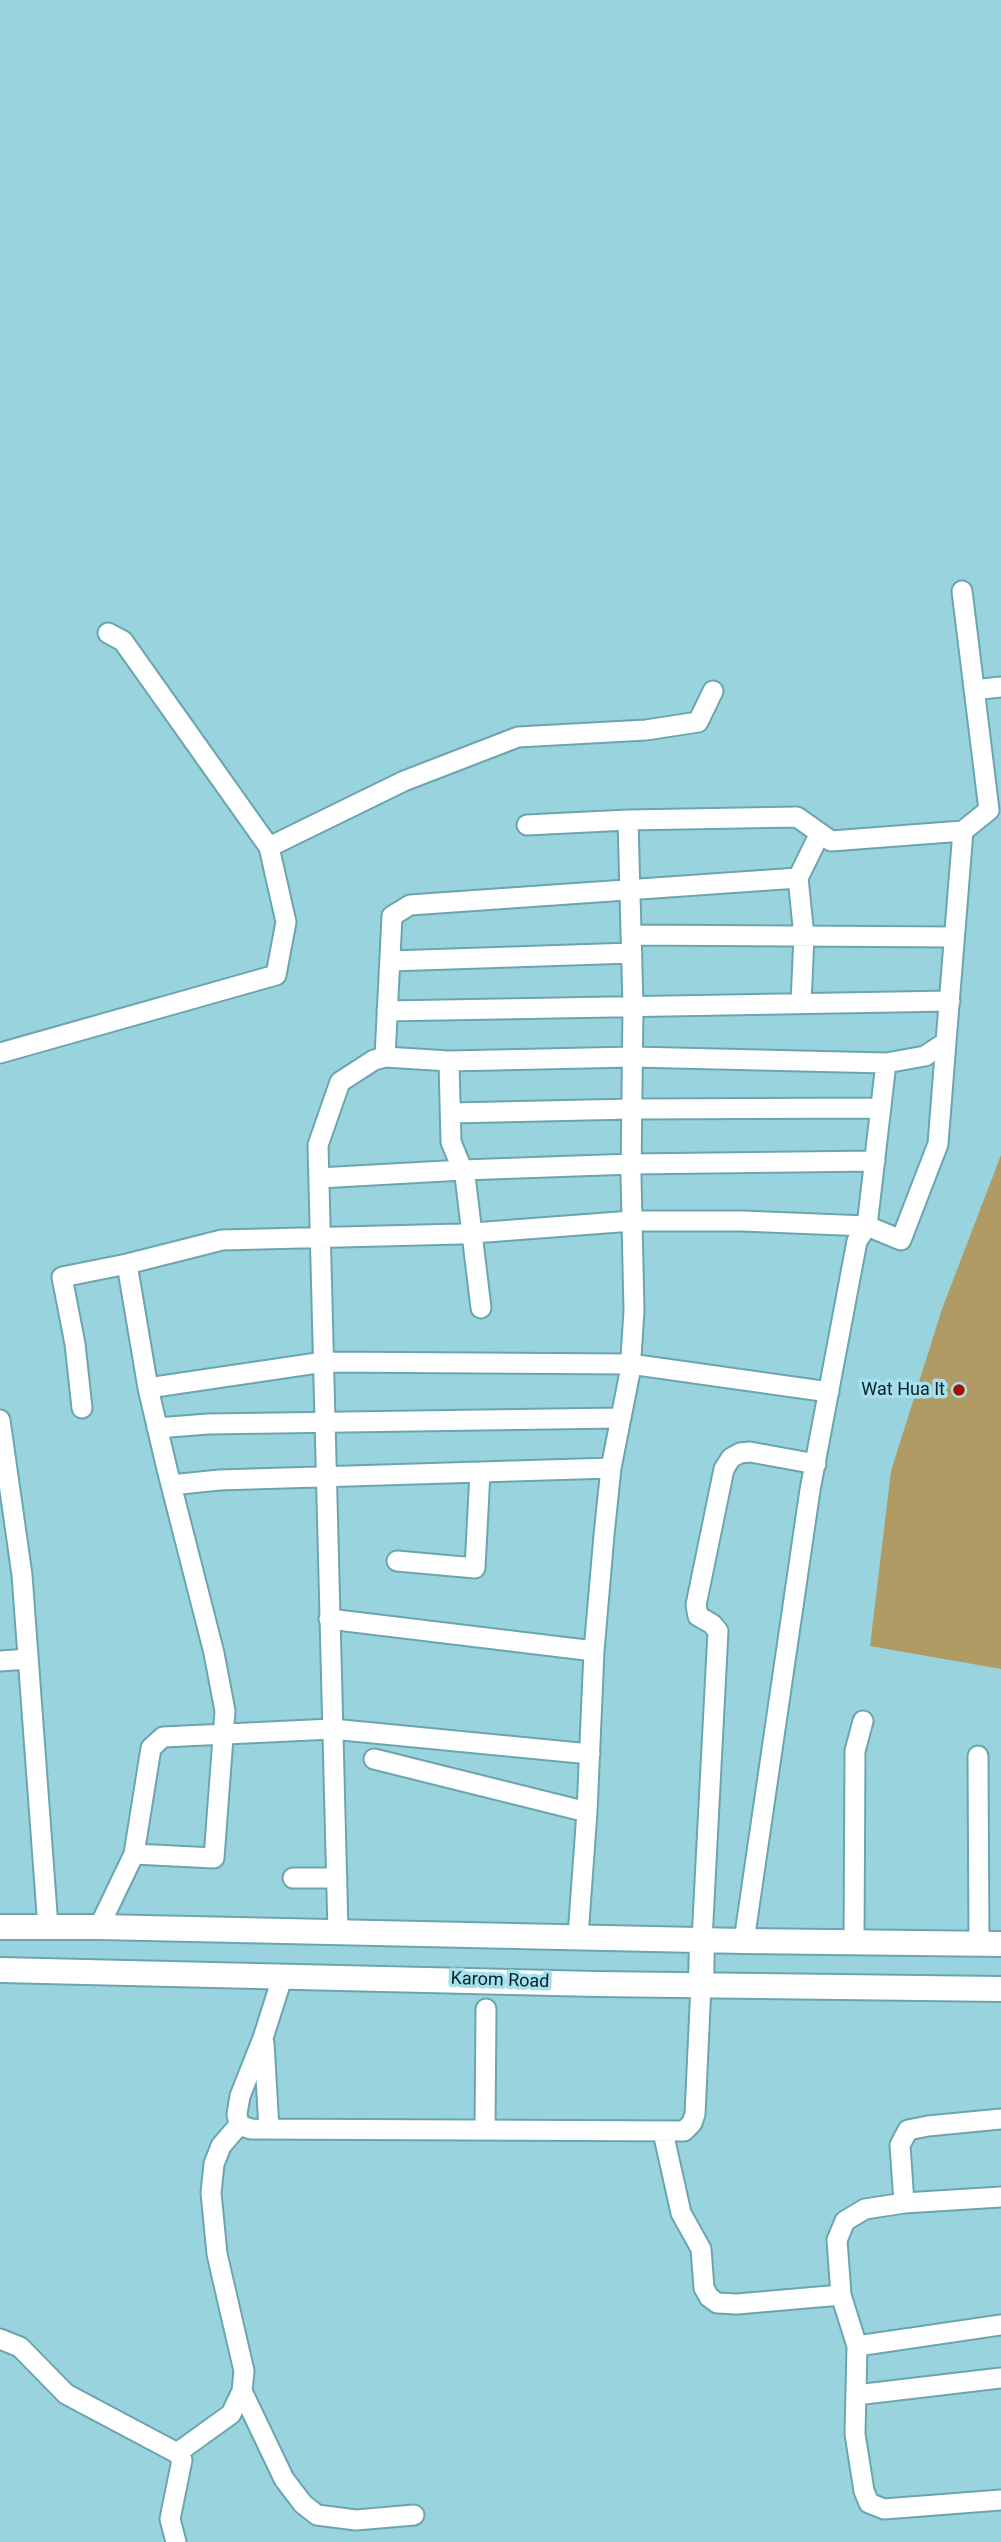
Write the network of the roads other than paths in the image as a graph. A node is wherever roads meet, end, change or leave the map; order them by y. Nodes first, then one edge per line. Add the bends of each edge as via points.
1 (962, 591) dead end
2 (108, 633) dead end
3 (1001, 687) edge
4 (974, 690) junction
5 (713, 691) dead end
6 (995, 810) edge
7 (628, 820) junction
8 (527, 825) dead end
9 (963, 831) junction
10 (820, 833) junction
11 (269, 847) junction
12 (798, 878) junction
13 (629, 890) junction
14 (804, 936) junction
15 (954, 937) junction
16 (631, 944) junction
17 (390, 961) junction
18 (950, 1001) junction
19 (801, 1003) junction
20 (633, 1006) junction
21 (387, 1011) junction
22 (946, 1042) junction
23 (0, 1053) edge
24 (385, 1057) junction
25 (633, 1057) junction
26 (449, 1061) junction
27 (886, 1063) junction
28 (881, 1108) junction
29 (632, 1109) junction
30 (450, 1113) junction
31 (874, 1161) junction
32 (632, 1164) junction
33 (463, 1170) junction
34 (319, 1178) junction
35 (632, 1221) junction
36 (867, 1226) junction
37 (472, 1233) junction
38 (320, 1236) junction
39 (127, 1264) junction
40 (481, 1308) dead end
41 (324, 1362) junction
42 (630, 1364) junction
43 (148, 1388) junction
44 (829, 1392) junction
45 (82, 1408) dead end
46 (621, 1418) junction
47 (0, 1420) edge
48 (325, 1422) junction
49 (157, 1428) junction
50 (2, 1451) edge
51 (816, 1464) junction
52 (611, 1468) junction
53 (480, 1472) junction
54 (326, 1477) junction
55 (171, 1485) junction
56 (397, 1561) dead end
57 (329, 1619) junction
58 (594, 1651) junction
59 (28, 1659) junction
60 (0, 1661) edge
61 (863, 1721) dead end
62 (332, 1729) junction
63 (225, 1734) junction
64 (590, 1754) junction
65 (978, 1756) dead end
66 (374, 1759) dead end
67 (587, 1812) junction
68 (134, 1854) junction
69 (293, 1878) dead end
70 (337, 1878) junction
71 (0, 1927) edge
72 (48, 1927) junction
73 (99, 1927) junction
74 (338, 1931) junction
75 (578, 1936) junction
76 (702, 1940) junction
77 (744, 1941) junction
78 (854, 1942) junction
79 (990, 1944) edge
80 (0, 1970) edge
81 (282, 1975) junction
82 (701, 1985) junction
83 (1001, 1989) edge
84 (486, 2009) dead end
85 (264, 2038) junction
86 (1001, 2119) edge
87 (239, 2125) junction
88 (269, 2129) junction
89 (485, 2129) junction
90 (663, 2132) junction
91 (1001, 2197) edge
92 (904, 2203) junction
93 (841, 2295) junction
94 (1001, 2325) edge
95 (0, 2339) edge
96 (858, 2346) junction
97 (1001, 2378) edge
98 (242, 2391) junction
99 (856, 2395) junction
100 (177, 2453) junction
101 (1001, 2500) edge
102 (414, 2515) dead end
103 (176, 2542) edge

1 - 4 street
2 - 11 street via 123,641
3 - 4 street
4 - 6 street
5 - 11 street via 698,722 646,730 518,737 404,781
6 - 9 street
7 - 8 street
7 - 10 street via 797,817
7 - 13 street
9 - 10 street via 831,841
9 - 15 street
10 - 12 street
11 - 23 street via 286,922 276,975
12 - 13 street
12 - 14 street
13 - 16 street
13 - 17 street via 410,905 392,916
14 - 15 street
14 - 16 street
14 - 19 street
15 - 18 street
16 - 17 street
16 - 20 street
17 - 21 street
18 - 19 street
18 - 22 street
19 - 20 street
20 - 21 street
20 - 25 street
21 - 24 street
22 - 27 street via 925,1056
22 - 36 street via 938,1144 901,1240
24 - 26 street
24 - 34 street via 340,1082 318,1145
25 - 26 street
25 - 27 street
25 - 29 street
26 - 30 street
27 - 28 street
28 - 29 street
28 - 31 street
29 - 30 street
29 - 32 street
30 - 33 street via 451,1142
31 - 32 street
31 - 36 street
32 - 33 street
32 - 35 street
33 - 34 street
33 - 37 street
34 - 38 street
35 - 36 street
35 - 37 street
35 - 42 street
36 - 44 street via 857,1241
37 - 38 street
37 - 40 street
38 - 39 street via 222,1240
38 - 41 street
39 - 43 street
39 - 45 street via 62,1277
41 - 42 street
41 - 43 street
41 - 48 street
42 - 44 street
42 - 46 street
43 - 49 street
44 - 51 street
46 - 48 street
46 - 52 street
47 - 50 street
48 - 49 street
48 - 54 street
49 - 55 street
50 - 59 street via 22,1575
51 - 76 street via 750,1452 731,1458 724,1469 695,1611 718,1631
51 - 77 street
52 - 53 street
52 - 58 street
53 - 54 street
53 - 56 street via 475,1568
54 - 55 street
54 - 57 street
55 - 63 street via 214,1653
57 - 58 street
57 - 62 street
58 - 64 street
59 - 60 street
59 - 72 street
61 - 78 street via 855,1760
62 - 63 street
62 - 64 street
62 - 70 street
63 - 68 street via 163,1737 151,1748
63 - 68 street via 214,1858
64 - 67 street
65 - 79 street
66 - 67 street
67 - 75 street
68 - 73 street
69 - 70 street
70 - 74 street
71 - 72 main road
72 - 73 main road
73 - 74 main road
74 - 75 main road
75 - 76 main road
76 - 77 main road
76 - 82 main road
77 - 78 main road
78 - 79 main road
80 - 81 main road, Karom Road
81 - 82 main road, Karom Road
81 - 85 street
82 - 83 main road, Karom Road
82 - 90 street via 695,2114 684,2131
84 - 89 street
85 - 87 street via 240,2096
85 - 88 street
86 - 92 street via 908,2130 900,2144
87 - 88 street
87 - 98 street via 221,2146 211,2193 217,2254 244,2371
88 - 89 street
89 - 90 street
90 - 93 street via 681,2213 701,2249 709,2297 717,2303 737,2304
91 - 92 street
92 - 93 street via 865,2209 845,2221 837,2240
93 - 96 street
94 - 96 street
95 - 100 street via 20,2347 66,2395
96 - 99 street
97 - 99 street
98 - 100 street via 231,2414
98 - 102 street via 284,2479 317,2515 356,2520
99 - 101 street via 855,2434 869,2503 884,2509
100 - 103 street via 182,2460 170,2519

